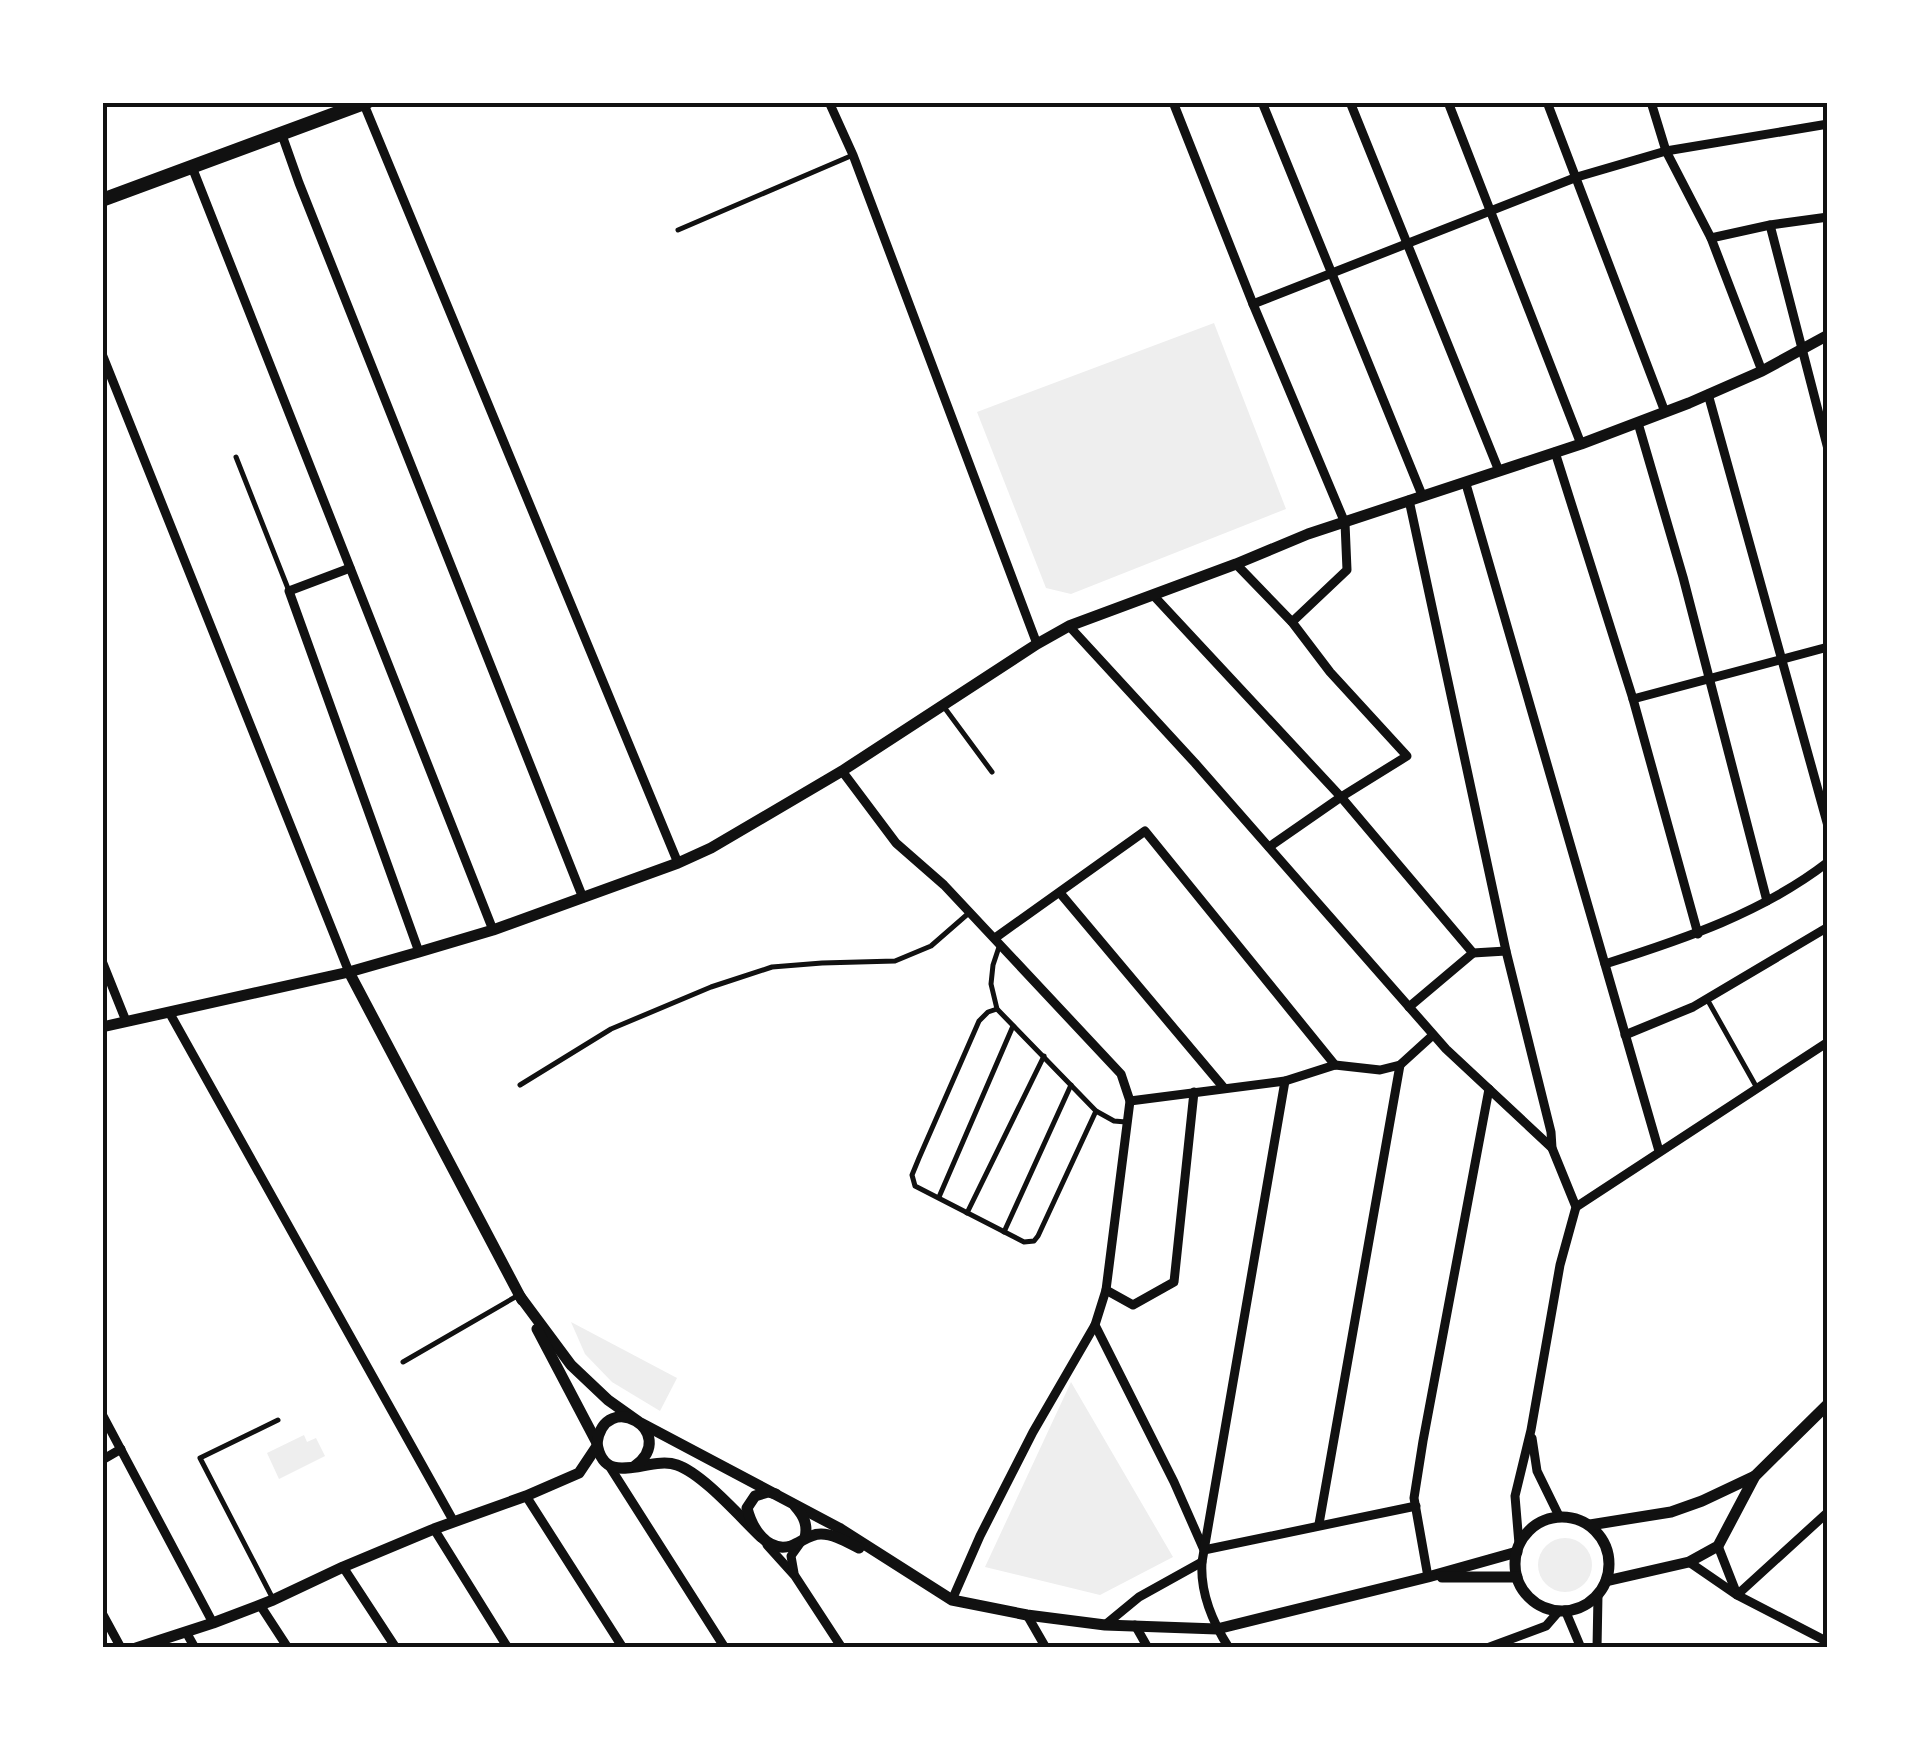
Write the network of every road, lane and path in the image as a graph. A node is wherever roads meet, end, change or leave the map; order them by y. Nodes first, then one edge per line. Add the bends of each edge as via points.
1 (829, 102) edge
2 (1172, 102) edge
3 (1262, 102) edge
4 (1350, 102) edge
5 (1448, 102) edge
6 (1548, 102) edge
7 (1650, 102) edge
8 (364, 103) edge
9 (1828, 124) edge
10 (282, 135) junction
11 (1666, 150) junction
12 (853, 155) junction
13 (192, 167) junction
14 (1577, 177) junction
15 (102, 200) edge
16 (1491, 211) junction
17 (1828, 217) edge
18 (1770, 225) junction
19 (678, 230) dead end
20 (1711, 238) junction
21 (1407, 244) junction
22 (1330, 274) junction
23 (1253, 304) junction
24 (1828, 335) edge
25 (1800, 349) junction
26 (102, 354) edge
27 (1762, 371) junction
28 (1708, 394) junction
29 (1665, 412) junction
30 (1638, 422) junction
31 (1581, 444) junction
32 (1828, 449) edge
33 (1555, 452) junction
34 (236, 457) dead end
35 (1498, 471) junction
36 (1466, 484) junction
37 (1416, 498) junction
38 (1345, 523) junction
39 (1236, 564) junction
40 (350, 568) junction
41 (289, 591) junction
42 (1153, 595) junction
43 (1292, 622) junction
44 (1069, 626) junction
45 (1037, 644) junction
46 (1828, 647) edge
47 (1781, 658) junction
48 (1710, 678) junction
49 (1633, 699) junction
50 (943, 705) junction
51 (842, 771) junction
52 (992, 772) dead end
53 (1340, 797) junction
54 (1828, 826) edge
55 (1269, 848) junction
56 (1828, 862) edge
57 (678, 863) junction
58 (1060, 893) junction
59 (583, 898) junction
60 (1767, 901) junction
61 (970, 912) junction
62 (1828, 927) edge
63 (493, 930) junction
64 (1698, 934) junction
65 (998, 941) junction
66 (1506, 951) junction
67 (419, 952) junction
68 (1473, 952) junction
69 (102, 961) edge
70 (1605, 964) junction
71 (349, 972) junction
72 (1707, 999) junction
73 (1409, 1007) junction
74 (997, 1009) junction
75 (169, 1012) junction
76 (126, 1021) junction
77 (1013, 1026) junction
78 (102, 1027) edge
79 (1433, 1035) junction
80 (1626, 1035) junction
81 (1828, 1042) edge
82 (1044, 1056) junction
83 (1335, 1065) junction
84 (1400, 1065) junction
85 (1285, 1081) junction
86 (1071, 1084) junction
87 (520, 1085) dead end
88 (1224, 1088) junction
89 (1757, 1088) junction
90 (1489, 1089) junction
91 (1194, 1092) junction
92 (1130, 1100) junction
93 (1096, 1111) junction
94 (1127, 1122) junction
95 (1552, 1148) junction
96 (1659, 1151) junction
97 (938, 1198) junction
98 (1576, 1207) junction
99 (967, 1213) junction
100 (1004, 1232) junction
101 (1106, 1290) junction
102 (519, 1295) junction
103 (1095, 1325) junction
104 (403, 1362) dead end
105 (1828, 1404) edge
106 (102, 1414) edge
107 (278, 1420) dead end
108 (639, 1422) junction
109 (1532, 1430) junction
110 (597, 1444) junction
111 (121, 1449) junction
112 (102, 1460) edge
113 (608, 1464) junction
114 (631, 1468) junction
115 (1755, 1476) junction
116 (526, 1496) junction
117 (790, 1500) junction
118 (1416, 1506) junction
119 (1828, 1512) edge
120 (1559, 1516) junction
121 (454, 1522) junction
122 (1319, 1524) junction
123 (1590, 1525) junction
124 (434, 1529) junction
125 (761, 1537) junction
126 (805, 1538) junction
127 (1718, 1546) junction
128 (1518, 1548) junction
129 (1204, 1550) junction
130 (889, 1561) junction
131 (1202, 1562) junction
132 (1689, 1562) junction
133 (344, 1567) junction
134 (795, 1576) junction
135 (1428, 1577) junction
136 (1517, 1577) junction
137 (1606, 1581) junction
138 (1598, 1595) junction
139 (1737, 1595) junction
140 (274, 1600) junction
141 (952, 1600) junction
142 (260, 1605) junction
143 (1562, 1610) junction
144 (102, 1613) edge
145 (1027, 1615) junction
146 (213, 1623) junction
147 (1104, 1625) junction
148 (1136, 1625) junction
149 (1217, 1629) junction
150 (186, 1632) junction
151 (1828, 1642) edge
152 (121, 1648) edge
153 (136, 1648) edge
154 (195, 1648) edge
155 (288, 1648) edge
156 (396, 1648) edge
157 (508, 1648) edge
158 (623, 1648) edge
159 (725, 1648) edge
160 (842, 1648) edge
161 (1046, 1648) edge
162 (1148, 1648) edge
163 (1229, 1648) edge
164 (1487, 1648) edge
165 (1581, 1648) edge
166 (1597, 1648) edge

1 - 12 street
2 - 23 street
3 - 22 street
4 - 21 street
5 - 16 street
6 - 14 street
7 - 11 street
8 - 10 main road
8 - 57 street
9 - 11 street
10 - 13 main road
10 - 59 street
11 - 14 street
11 - 20 street
12 - 19 lane
12 - 45 street
13 - 15 main road
13 - 40 street
14 - 16 street
14 - 29 street
16 - 21 street
16 - 31 street
17 - 18 street
18 - 20 street
18 - 25 street
20 - 27 street
21 - 22 street
21 - 35 street
22 - 23 street
22 - 37 street
23 - 38 street
24 - 25 street
25 - 27 street
25 - 32 street
26 - 71 street
27 - 28 street
28 - 29 street
28 - 47 street
29 - 30 street
30 - 31 street
30 - 48 street
31 - 33 street
33 - 35 street
33 - 49 street
34 - 41 lane
35 - 36 street
36 - 37 street
36 - 70 street
37 - 38 street
37 - 66 street
38 - 39 street
38 - 43 street via 1347,570
39 - 42 street
39 - 43 street
40 - 41 street
40 - 63 street
41 - 67 street
42 - 44 street
42 - 53 street
43 - 53 street via 1406,756
44 - 45 street
44 - 55 street
45 - 50 street
46 - 47 street
47 - 48 street
47 - 54 street
48 - 49 street
48 - 60 street
49 - 64 street
50 - 51 street
50 - 52 lane
51 - 57 street
51 - 61 street via 896,843
53 - 55 street
53 - 68 street
55 - 73 street
56 - 60 street
57 - 59 street
58 - 65 street
58 - 83 street via 1146,831
58 - 88 street
59 - 63 street
60 - 64 street
61 - 65 street
61 - 87 lane via 931,946 895,961 772,967 711,987 611,1030
62 - 72 street
63 - 67 street
64 - 70 street
65 - 74 lane via 991,984
65 - 92 street via 1121,1074
66 - 68 street
66 - 95 street
67 - 71 street
68 - 73 street
69 - 76 street
70 - 80 street
71 - 75 street
71 - 102 street
72 - 80 street
72 - 89 lane
73 - 79 street
74 - 77 lane
74 - 97 lane via 980,1021 912,1176 915,1186
75 - 76 street
75 - 121 street
76 - 78 street
77 - 82 lane
77 - 97 lane
79 - 84 street
79 - 90 street
80 - 96 street
81 - 89 street
82 - 86 lane
82 - 99 lane
83 - 84 street
83 - 85 street
84 - 122 street
85 - 88 street
85 - 129 street
86 - 93 lane
86 - 100 lane
88 - 91 street
89 - 96 street
90 - 95 street
90 - 118 street
91 - 92 street
91 - 101 street via 1174,1282 1133,1305
92 - 94 street
93 - 94 lane
93 - 100 lane via 1038,1236 1024,1242
94 - 101 street
95 - 98 street
96 - 98 street
97 - 99 lane
98 - 109 street
99 - 100 lane
101 - 103 street
102 - 104 lane
102 - 108 street via 570,1365
102 - 110 street
103 - 129 street
103 - 141 street via 1033,1432
105 - 115 street
106 - 111 street
107 - 140 lane via 200,1458
108 - 110 street via 616,1418 602,1427
108 - 114 street via 648,1452
108 - 117 street
109 - 120 street via 1536,1470
109 - 128 street via 1515,1496
110 - 113 street
110 - 116 street via 580,1473
111 - 112 street
111 - 146 street
113 - 114 street
113 - 159 street
114 - 125 street via 673,1463 692,1472
115 - 123 street via 1671,1512
115 - 127 street
116 - 121 street
116 - 158 street
117 - 125 street via 768,1492 751,1499 749,1516
117 - 126 street via 805,1522
117 - 130 street
118 - 122 street
118 - 135 street
119 - 139 street
120 - 123 street
120 - 128 street via 1535,1525
121 - 124 street
122 - 129 street
123 - 137 street via 1608,1550
124 - 133 street
124 - 157 street
125 - 126 street via 780,1548
125 - 134 street
126 - 130 street via 832,1536
126 - 134 street via 791,1556
127 - 132 street
127 - 139 street
128 - 135 street
128 - 136 street
129 - 131 street
130 - 141 street
131 - 147 street
131 - 149 street
132 - 137 street
132 - 139 street
133 - 140 street
133 - 156 street
134 - 160 street
135 - 136 street
135 - 149 street
136 - 143 street via 1533,1600
137 - 138 street
138 - 143 street
138 - 166 street
139 - 151 street
140 - 142 street
141 - 145 street
142 - 146 street
142 - 155 street
143 - 164 street via 1546,1626
143 - 165 street
144 - 152 street
145 - 147 street
145 - 161 street
146 - 150 street
147 - 148 street
148 - 149 street
148 - 162 street
149 - 163 street
150 - 153 street
150 - 154 street

